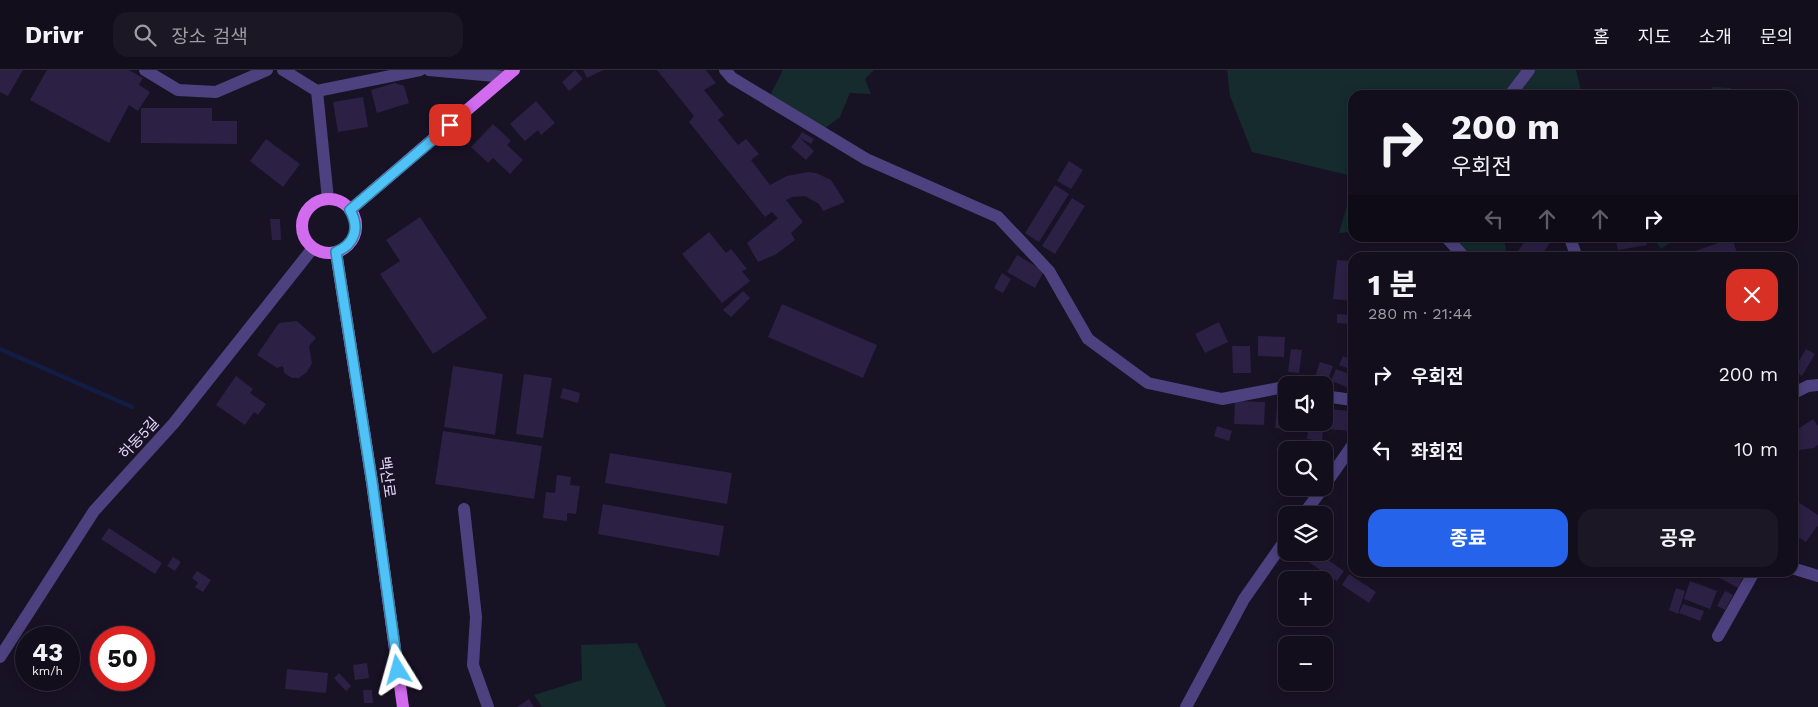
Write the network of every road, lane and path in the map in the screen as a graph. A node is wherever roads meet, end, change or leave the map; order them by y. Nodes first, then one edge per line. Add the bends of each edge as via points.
1 (145, 70) edge
2 (267, 70) edge
3 (283, 70) edge
4 (420, 70) edge
5 (428, 70) edge
6 (725, 70) edge
7 (1529, 70) edge
8 (510, 73) edge
9 (1514, 90) edge
10 (317, 91) junction
11 (328, 199) junction
12 (350, 210) junction
13 (1450, 242) edge
14 (313, 248) junction
15 (336, 252) junction
16 (1459, 252) edge
17 (1818, 385) edge
18 (1278, 388) edge
19 (1798, 391) edge
20 (1333, 397) edge
21 (1348, 399) edge
22 (1348, 452) edge
23 (1333, 473) edge
24 (464, 509) dead end
25 (1278, 550) edge
26 (1798, 570) edge
27 (1818, 576) edge
28 (1751, 577) edge
29 (1718, 636) dead end
30 (0, 657) edge
31 (403, 707) edge
32 (488, 707) edge
33 (1186, 707) edge

1 - 2 street via 178,90 216,92
3 - 10 street
4 - 10 street
5 - 8 street
6 - 18 street via 732,78 866,159 998,217 1049,271 1088,339 1148,383 1222,399
7 - 9 street
8 - 12 main road
10 - 11 street
11 - 12 main road via 336,200
11 - 14 main road via 312,205 303,218 303,235
12 - 15 main road via 355,218 355,235 344,249
13 - 16 street
14 - 15 main road via 328,254
14 - 30 street, 하동5길 via 174,423 94,511
15 - 31 main road, 백산로
17 - 19 street
20 - 21 street
22 - 23 street
24 - 32 street via 476,617 473,665
25 - 33 street via 1244,599
26 - 27 street
28 - 29 street

